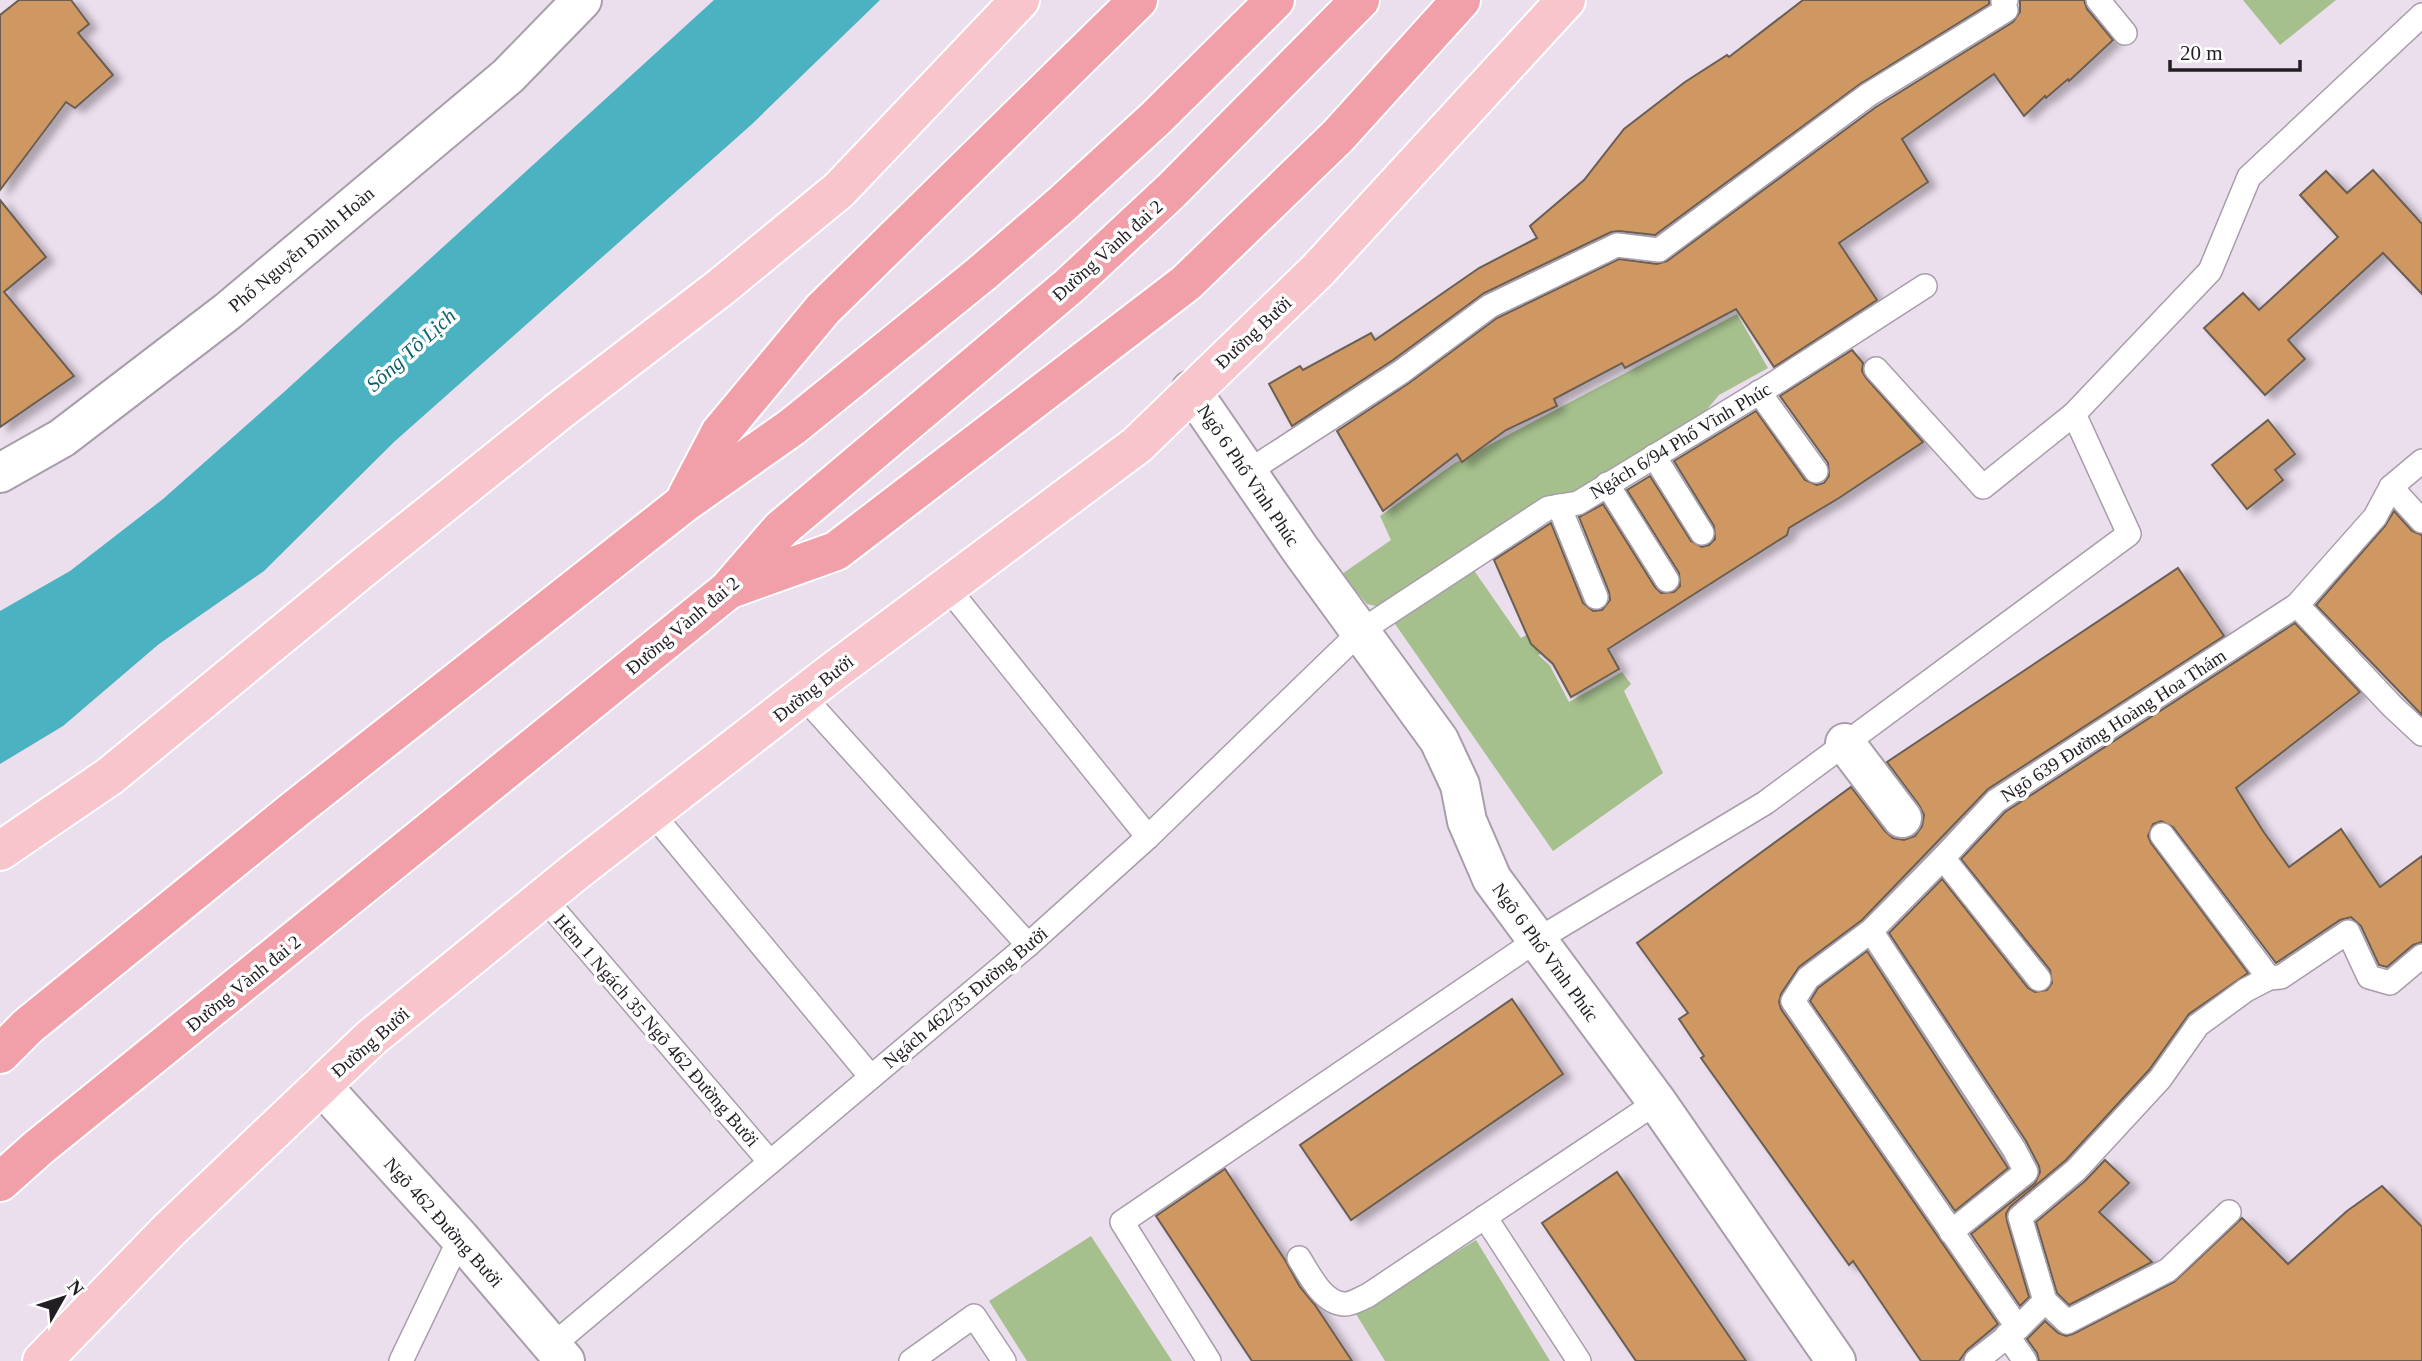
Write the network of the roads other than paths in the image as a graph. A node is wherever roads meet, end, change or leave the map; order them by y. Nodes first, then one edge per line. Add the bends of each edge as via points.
1 (1020, 0) edge
2 (1138, 0) edge
3 (1275, 0) edge
4 (1360, 0) edge
5 (1461, 0) edge
6 (1566, 0) edge
7 (2006, 0) edge
8 (2098, 0) edge
9 (566, 6) edge
10 (2422, 15) edge
11 (2125, 33) dead end
12 (1925, 286) dead end
13 (1876, 369) dead end
14 (1191, 390) junction
15 (1759, 392) junction
16 (2074, 414) junction
17 (1654, 456) junction
18 (2422, 461) edge
19 (1816, 471) dead end
20 (0, 473) edge
21 (1247, 473) junction
22 (1607, 484) junction
23 (2391, 487) junction
24 (684, 503) junction
25 (1559, 506) junction
26 (2422, 521) edge
27 (1702, 533) dead end
28 (1667, 580) dead end
29 (947, 587) junction
30 (729, 590) junction
31 (1596, 597) dead end
32 (2297, 605) junction
33 (1362, 631) junction
34 (803, 696) junction
35 (2422, 734) edge
36 (1845, 743) junction
37 (652, 813) junction
38 (1902, 818) dead end
39 (2162, 835) dead end
40 (1147, 837) junction
41 (0, 851) edge
42 (1943, 858) junction
43 (544, 898) junction
44 (1871, 931) junction
45 (1536, 940) junction
46 (1028, 945) junction
47 (2422, 956) edge
48 (2269, 978) junction
49 (2039, 979) dead end
50 (14, 1037) edge
51 (0, 1054) edge
52 (871, 1077) junction
53 (321, 1085) junction
54 (1657, 1102) junction
55 (38, 1148) junction
56 (770, 1162) junction
57 (0, 1182) edge
58 (0, 1201) edge
59 (2230, 1212) dead end
60 (1485, 1217) junction
61 (1951, 1232) junction
62 (460, 1238) junction
63 (1299, 1258) dead end
64 (2045, 1301) junction
65 (2012, 1331) junction
66 (559, 1353) edge
67 (42, 1361) edge
68 (401, 1361) edge
69 (911, 1361) edge
70 (1004, 1361) edge
71 (1209, 1361) edge
72 (1579, 1361) edge
73 (1836, 1361) edge
74 (1976, 1361) edge
75 (2025, 1361) edge

1 - 41 main road via 828,198 110,776
2 - 24 highway via 823,309 720,433
3 - 24 highway via 1156,118 981,274 792,427
4 - 30 highway, Đường Vành đai 2 via 1161,201 1038,313 781,529
5 - 30 highway via 1338,136 1186,283 836,551
6 - 14 main road, Đường Bưởi via 1317,271
7 - 21 lane via 2006,10 1868,95 1659,250 1616,245 1490,306 1402,372
8 - 11 lane
9 - 20 street, Phố Nguyễn Đình Hoàn via 508,76 228,311 62,438
10 - 16 lane via 2249,177 2210,271
12 - 15 lane, Ngách 6/94 Phố Vĩnh Phúc
13 - 16 lane via 1983,487
14 - 21 street, Ngõ 6 Phố Vĩnh Phúc
14 - 29 main road, Đường Bưởi via 1137,444
15 - 17 lane, Ngách 6/94 Phố Vĩnh Phúc
15 - 19 lane
16 - 36 lane via 2129,534
17 - 22 lane, Ngách 6/94 Phố Vĩnh Phúc
17 - 27 lane
18 - 23 lane, Ngõ 639 Đường Hoàng Hoa Thám
21 - 33 street, Ngõ 6 Phố Vĩnh Phúc
22 - 25 lane, Ngách 6/94 Phố Vĩnh Phúc via 1578,502
22 - 28 lane
23 - 26 lane
23 - 32 lane, Ngõ 639 Đường Hoàng Hoa Thám via 2375,517
24 - 50 highway
25 - 31 lane
25 - 33 lane, Ngách 6/94 Phố Vĩnh Phúc via 1548,508
29 - 34 main road, Đường Bưởi
29 - 40 lane
30 - 55 highway, Đường Vành đai 2
32 - 35 lane
32 - 42 lane, Ngõ 639 Đường Hoàng Hoa Thám via 1996,801
33 - 40 lane, Ngách 462/35 Đường Bưởi
33 - 45 street, Ngõ 6 Phố Vĩnh Phúc via 1439,740 1460,785 1467,821 1492,879
34 - 37 main road, Đường Bưởi
34 - 46 lane
36 - 38 street
36 - 45 lane via 1765,803
37 - 43 main road, Đường Bưởi
37 - 52 lane
39 - 48 lane
40 - 46 lane, Ngách 462/35 Đường Bưởi
42 - 44 lane, Ngõ 639 Đường Hoàng Hoa Thám
42 - 49 lane
43 - 53 main road, Đường Bưởi via 371,1038
43 - 56 lane, Hẻm 1 Ngách 35 Ngõ 462 Đường Bưởi
44 - 61 lane via 2026,1172
44 - 61 lane, Ngõ 639 Đường Hoàng Hoa Thám via 1808,978 1793,1001
45 - 54 street, Ngõ 6 Phố Vĩnh Phúc
45 - 71 lane via 1122,1222
46 - 52 lane, Ngách 462/35 Đường Bưởi
47 - 48 lane via 2390,983 2369,977 2348,932 2281,976
48 - 64 lane via 2198,1025 2160,1079 2076,1170 2020,1217
50 - 51 highway
52 - 56 lane, Ngách 462/35 Đường Bưởi
53 - 62 street, Ngõ 462 Đường Bưởi
53 - 67 main road, Đường Bưởi via 169,1230
54 - 60 lane
54 - 73 street, Ngõ 6 Phố Vĩnh Phúc
55 - 57 highway, Đường Vành đai 2
55 - 58 highway
56 - 66 lane, Ngách 462/35 Đường Bưởi
59 - 64 lane via 2168,1270 2067,1322
60 - 63 lane via 1367,1296 1346,1304 1328,1299
60 - 72 lane
61 - 65 lane, Ngõ 639 Đường Hoàng Hoa Thám
62 - 66 street, Ngõ 462 Đường Bưởi
62 - 68 lane
64 - 65 lane
65 - 74 lane
65 - 75 lane, Ngõ 639 Đường Hoàng Hoa Thám
69 - 70 lane via 974,1316

